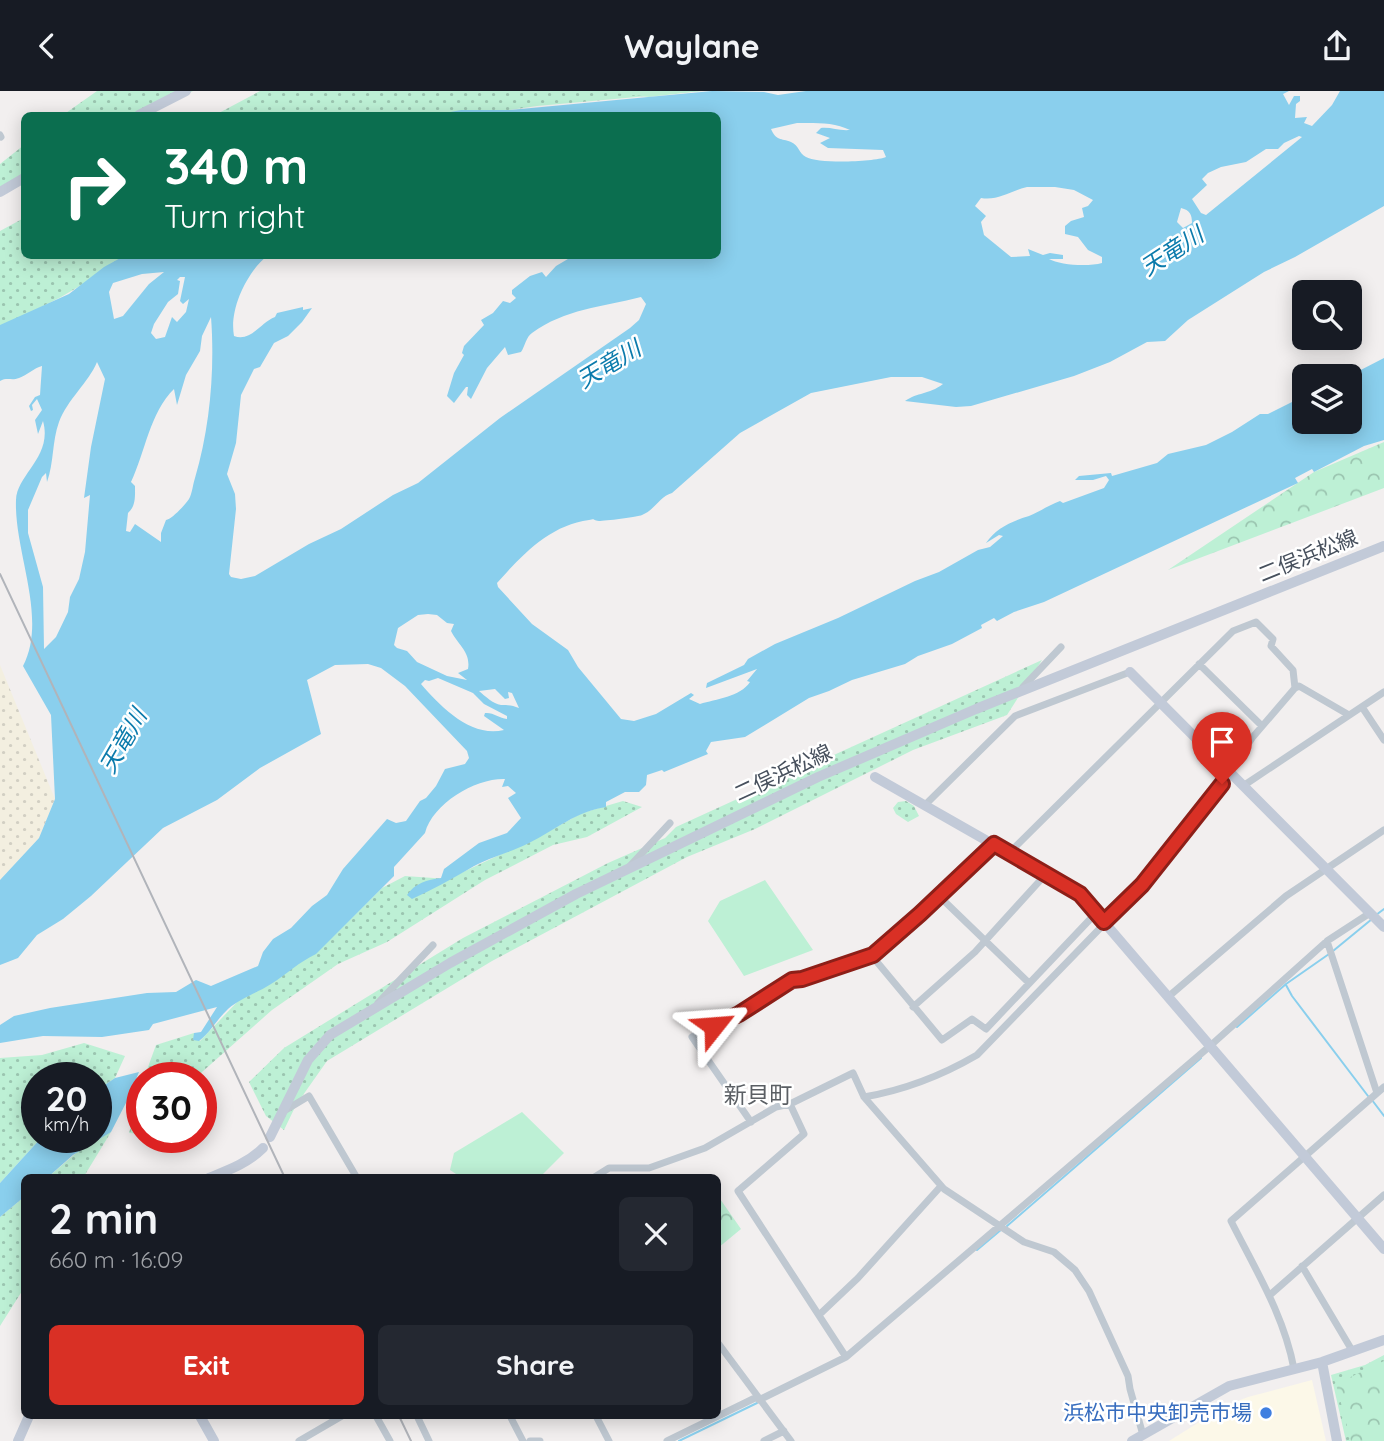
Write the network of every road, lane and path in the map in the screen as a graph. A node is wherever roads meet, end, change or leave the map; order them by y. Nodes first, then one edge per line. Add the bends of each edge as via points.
1 (186, 91) edge
2 (145, 112) edge
3 (21, 180) edge
4 (0, 192) edge
5 (1384, 546) edge
6 (1062, 647) dead end
7 (1199, 664) junction
8 (1130, 672) joint
9 (1295, 688) junction
10 (1384, 692) edge
11 (1016, 694) junction
12 (1160, 702) junction
13 (1362, 707) junction
14 (1349, 715) junction
15 (1262, 726) junction
16 (1384, 740) edge
17 (1228, 771) junction
18 (876, 777) dead end
19 (1243, 786) junction
20 (925, 805) junction
21 (670, 823) dead end
22 (1384, 830) edge
23 (994, 844) junction
24 (1009, 853) junction
25 (1326, 868) junction
26 (627, 870) junction
27 (1046, 874) junction
28 (939, 896) junction
29 (1096, 913) junction
30 (1370, 913) junction
31 (1104, 922) junction
32 (1384, 927) edge
33 (986, 940) junction
34 (1327, 941) junction
35 (433, 945) dead end
36 (873, 955) junction
37 (1029, 983) junction
38 (1168, 997) junction
39 (913, 1007) junction
40 (374, 1008) junction
41 (1210, 1046) junction
42 (1384, 1087) edge
43 (864, 1097) junction
44 (1373, 1097) junction
45 (790, 1104) junction
46 (284, 1111) junction
47 (751, 1122) junction
48 (270, 1137) dead end
49 (263, 1148) dead end
50 (1304, 1157) junction
51 (219, 1174) edge
52 (355, 1174) edge
53 (599, 1174) edge
54 (942, 1186) junction
55 (1384, 1195) edge
56 (1357, 1219) junction
57 (1000, 1225) junction
58 (1384, 1249) edge
59 (1302, 1266) junction
60 (1271, 1294) junction
61 (819, 1315) junction
62 (1384, 1340) edge
63 (721, 1347) edge
64 (1353, 1352) junction
65 (846, 1357) junction
66 (1322, 1362) junction
67 (1294, 1369) junction
68 (758, 1398) junction
69 (721, 1415) edge
70 (28, 1419) edge
71 (202, 1419) edge
72 (337, 1419) edge
73 (378, 1419) edge
74 (418, 1419) edge
75 (512, 1419) edge
76 (598, 1419) edge
77 (714, 1419) edge
78 (784, 1431) junction
79 (1143, 1435) junction
80 (18, 1441) edge
81 (214, 1441) edge
82 (299, 1441) edge
83 (390, 1441) edge
84 (429, 1441) edge
85 (523, 1441) edge
86 (530, 1441) edge
87 (540, 1441) edge
88 (609, 1441) edge
89 (667, 1441) edge
90 (764, 1441) edge
91 (791, 1441) edge
92 (1132, 1441) edge
93 (1337, 1441) edge

1 - 2 street
3 - 4 street
5 - 11 street, 二俣浜松線
6 - 11 street
7 - 9 street via 1233,631 1256,622 1273,639 1270,646 1293,670
7 - 12 street
7 - 15 street
8 - 12 street
8 - 20 street via 1015,716
9 - 14 street via 1299,686
9 - 15 street
10 - 13 street
11 - 26 street, 二俣浜松線 via 818,777
12 - 17 street
12 - 24 street
13 - 14 street
13 - 16 street
14 - 19 street
15 - 17 street
17 - 19 street
17 - 31 street via 1142,885
18 - 20 street
19 - 25 street
20 - 23 street
21 - 26 street
22 - 25 street
23 - 24 street
23 - 28 street
24 - 27 street
25 - 30 street
25 - 38 street via 1286,896
26 - 40 street, 二俣浜松線
27 - 29 street via 1080,894
27 - 33 street
28 - 33 street
28 - 36 street
29 - 31 street
29 - 37 street
30 - 32 street
30 - 34 street
31 - 38 street
31 - 43 street via 976,1055 898,1091
33 - 37 street
33 - 39 street
34 - 41 street
34 - 44 street
35 - 40 street
36 - 39 street
36 - 47 street via 792,980 692,1037
37 - 39 street via 986,1029 972,1019 942,1040
38 - 41 street
40 - 46 street, 二俣浜松線 via 320,1045
41 - 50 street
41 - 57 street
42 - 44 street
43 - 45 street via 853,1073
43 - 54 street
44 - 50 street
45 - 47 street
45 - 61 street via 804,1134 738,1191
46 - 48 street, 二俣浜松線
46 - 52 street via 309,1096
47 - 53 street via 705,1149 649,1168 609,1168
49 - 51 street
50 - 56 street
50 - 60 street via 1231,1221
54 - 57 street
54 - 61 street
55 - 56 street
56 - 58 street
56 - 59 street
57 - 65 street
57 - 79 street via 1024,1242 1062,1257 1089,1291 1128,1376
59 - 60 street
59 - 64 street
60 - 67 street
61 - 65 street
62 - 64 street
63 - 68 street
64 - 66 street
65 - 68 street
66 - 67 street
66 - 93 street
67 - 79 street via 1229,1386
68 - 69 street
68 - 78 street
70 - 80 street
71 - 81 street
72 - 82 street
73 - 83 street
74 - 84 street
75 - 85 street
76 - 88 street
77 - 89 street
78 - 90 street
78 - 91 street
79 - 92 street
86 - 87 street

